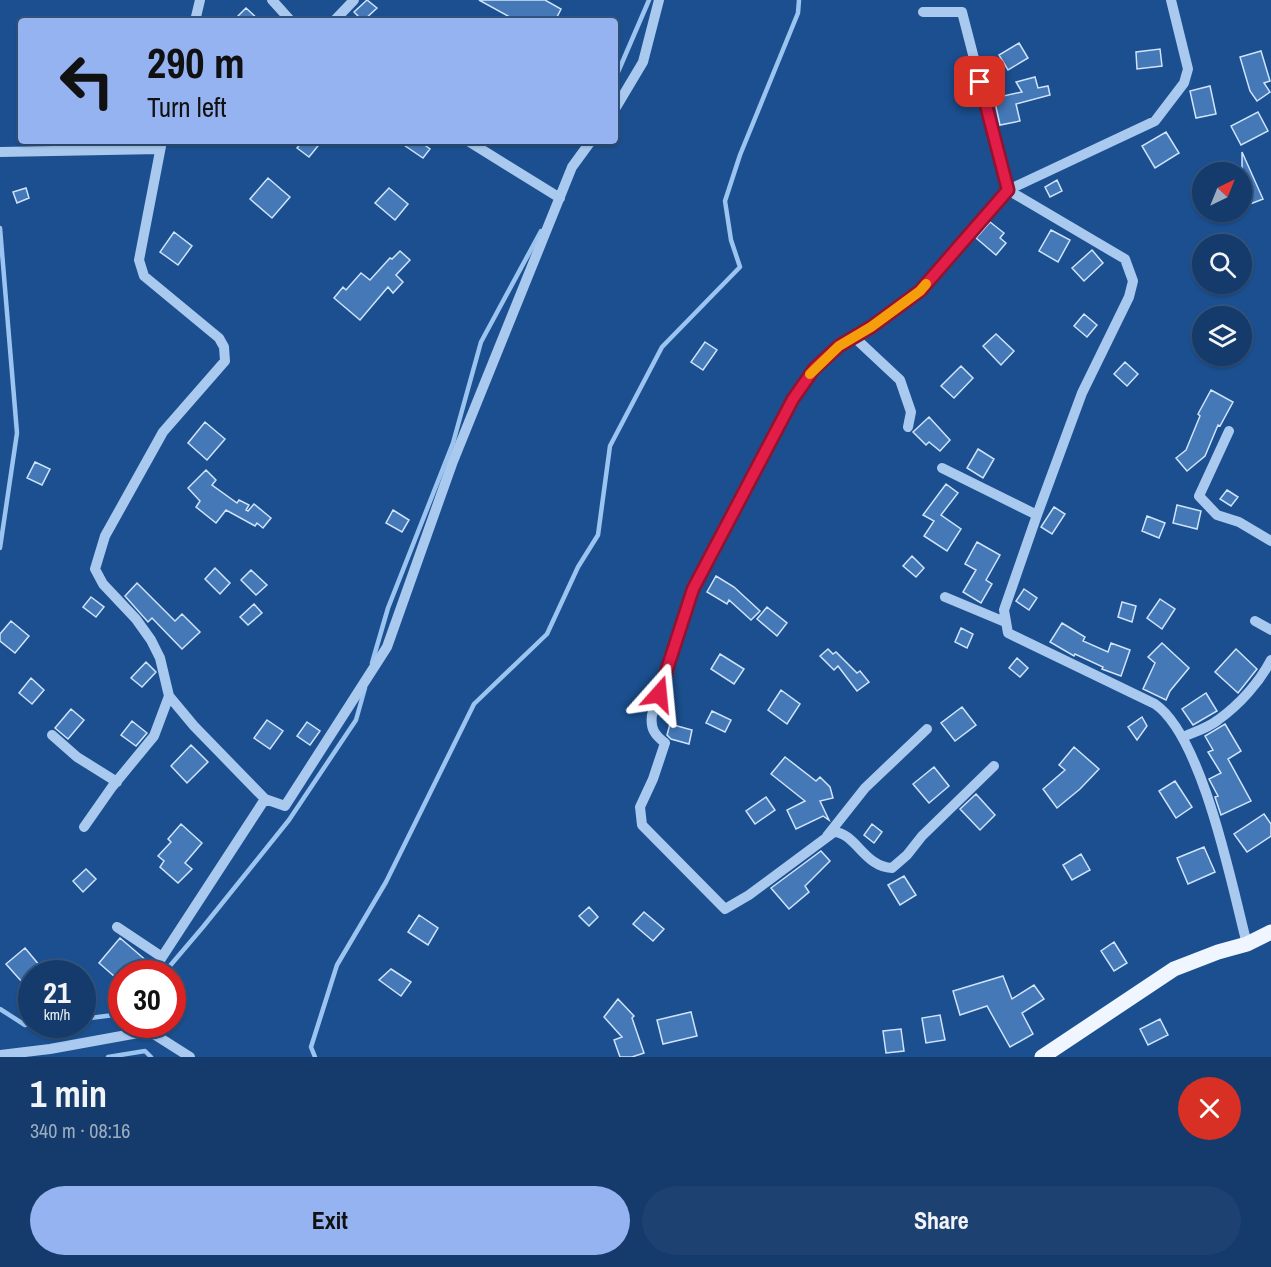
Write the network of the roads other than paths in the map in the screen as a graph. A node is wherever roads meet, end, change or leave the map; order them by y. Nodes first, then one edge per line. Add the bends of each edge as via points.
1 (200, 0) edge
2 (354, 0) edge
3 (659, 0) edge
4 (1171, 0) edge
5 (276, 1) edge
6 (923, 12) dead end
7 (196, 18) edge
8 (289, 18) edge
9 (337, 18) edge
10 (618, 103) edge
11 (473, 144) edge
12 (589, 144) edge
13 (161, 145) edge
14 (0, 152) edge
15 (1008, 190) junction
16 (560, 198) junction
17 (854, 337) junction
18 (908, 427) dead end
19 (1229, 431) dead end
20 (942, 468) dead end
21 (1037, 515) junction
22 (1271, 541) edge
23 (945, 597) dead end
24 (1255, 621) dead end
25 (1005, 622) junction
26 (1271, 630) edge
27 (1271, 660) edge
28 (169, 696) junction
29 (927, 729) dead end
30 (52, 735) dead end
31 (1183, 737) junction
32 (994, 766) dead end
33 (117, 782) junction
34 (265, 799) junction
35 (84, 827) dead end
36 (827, 836) junction
37 (117, 927) dead end
38 (1271, 932) edge
39 (1247, 944) junction
40 (162, 957) junction
41 (160, 960) edge
42 (108, 1036) edge
43 (160, 1038) edge
44 (0, 1055) edge
45 (190, 1057) edge
46 (1042, 1057) edge

1 - 7 street
2 - 9 street
3 - 10 street via 643,62
4 - 15 street via 1188,69 1184,83 1155,121
5 - 8 street
6 - 15 street via 962,12
11 - 16 street
12 - 16 street via 572,167
13 - 14 street
13 - 28 street via 140,269 219,338 225,361 163,432 105,536 95,569 103,584 151,640 160,658
15 - 17 street via 920,291
15 - 21 street via 1125,259 1133,281 1082,393
16 - 34 street via 452,464 387,647 285,806
17 - 18 street via 900,380 910,412
17 - 36 street via 814,369 793,399 693,589 652,716 656,736 665,743 640,807 642,825 725,909
19 - 22 street via 1199,496 1217,514
20 - 21 street
21 - 25 street via 1004,610
23 - 25 street
24 - 26 street
25 - 31 street via 1008,633 1155,704 1165,711
27 - 31 street via 1247,693 1217,721
28 - 33 street via 154,736
28 - 34 street
29 - 36 street via 865,788
30 - 33 street via 77,758
31 - 39 street via 1218,831
32 - 36 street via 892,868 877,865 843,834 834,832
33 - 35 street
34 - 40 street
37 - 40 street
38 - 39 main road
39 - 46 main road via 1174,969
40 - 41 street
42 - 44 street
43 - 45 street

